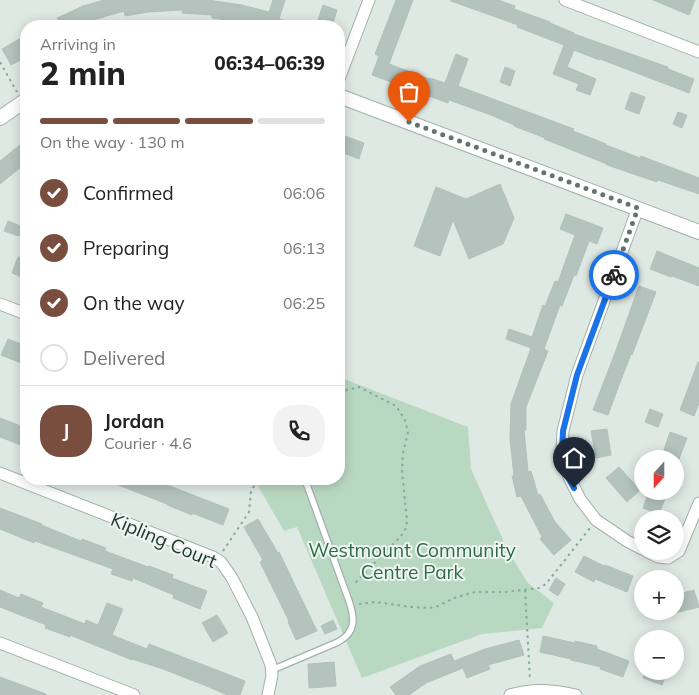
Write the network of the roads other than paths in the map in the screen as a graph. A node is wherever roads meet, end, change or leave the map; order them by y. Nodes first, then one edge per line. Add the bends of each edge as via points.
1 (369, 0) edge
2 (565, 0) edge
3 (699, 52) edge
4 (345, 63) edge
5 (345, 98) edge
6 (20, 104) edge
7 (0, 118) edge
8 (638, 208) junction
9 (699, 232) edge
10 (0, 304) edge
11 (20, 312) edge
12 (0, 474) edge
13 (20, 482) edge
14 (28, 485) edge
15 (307, 485) edge
16 (699, 503) edge
17 (684, 539) edge
18 (634, 544) edge
19 (0, 643) edge
20 (272, 670) junction
21 (134, 695) edge
22 (268, 695) edge
23 (510, 695) edge
24 (576, 695) edge

1 - 4 street
2 - 3 street
5 - 8 street
6 - 7 street
8 - 9 street
8 - 18 street via 577,375 563,431 562,450 568,477 596,520
10 - 11 street
12 - 13 street, Kipling Court
14 - 20 street, Kipling Court via 217,560 226,568 252,617
15 - 20 lane via 351,605 352,626 350,633 338,642
16 - 17 street
19 - 21 street
20 - 22 street, Kipling Court
23 - 24 street via 525,690

